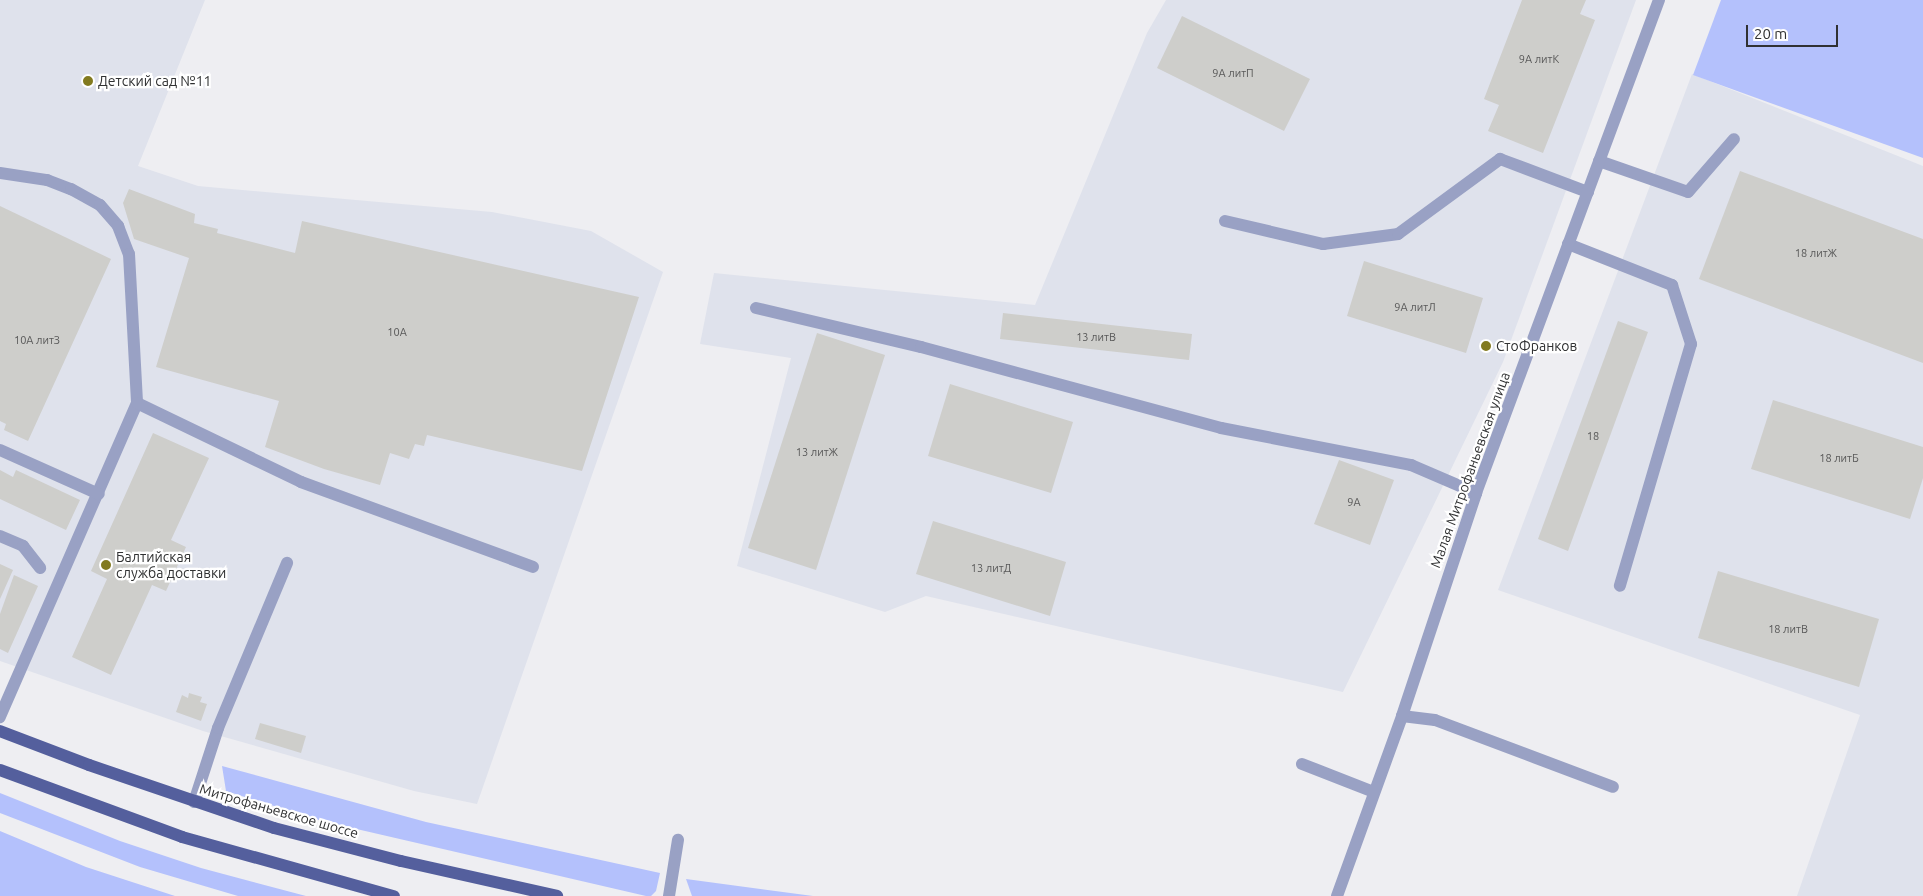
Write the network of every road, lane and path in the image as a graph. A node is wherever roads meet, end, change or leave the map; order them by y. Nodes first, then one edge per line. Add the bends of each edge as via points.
1 (1659, 0) edge
2 (1734, 139) dead end
3 (1599, 161) junction
4 (0, 173) edge
5 (1588, 192) junction
6 (1224, 221) dead end
7 (1568, 244) junction
8 (756, 308) dead end
9 (138, 403) junction
10 (0, 450) edge
11 (1476, 493) junction
12 (99, 494) junction
13 (0, 536) edge
14 (287, 563) dead end
15 (533, 567) dead end
16 (40, 568) dead end
17 (1620, 586) dead end
18 (1402, 716) junction
19 (0, 717) edge
20 (0, 731) edge
21 (1302, 764) dead end
22 (0, 770) edge
23 (1614, 787) dead end
24 (1374, 792) junction
25 (194, 802) junction
26 (678, 840) dead end
27 (394, 896) edge
28 (557, 896) edge
29 (669, 896) edge
30 (1337, 896) edge

1 - 3 street, Малая Митрофаньевская улица
2 - 3 street via 1688,192
3 - 5 street, Малая Митрофаньевская улица
4 - 9 street via 48,180 71,189 100,205 118,226 129,254
5 - 6 street via 1500,158 1398,234 1323,244
5 - 7 street, Малая Митрофаньевская улица
7 - 11 street, Малая Митрофаньевская улица
7 - 17 street via 1672,285 1691,344
8 - 11 street via 921,347 1221,428 1411,465
9 - 12 street
9 - 15 street via 301,482
10 - 12 street
11 - 18 street, Малая Митрофаньевская улица
12 - 19 street
13 - 16 street via 23,546
14 - 25 street via 218,728
18 - 23 street via 1435,720
18 - 24 street, Малая Митрофаньевская улица
20 - 25 main road, Митрофаньевское шоссе
21 - 24 street
22 - 27 main road via 182,836 264,862
24 - 30 street, Малая Митрофаньевская улица
25 - 28 main road, Митрофаньевское шоссе via 274,828 401,861
26 - 29 street

